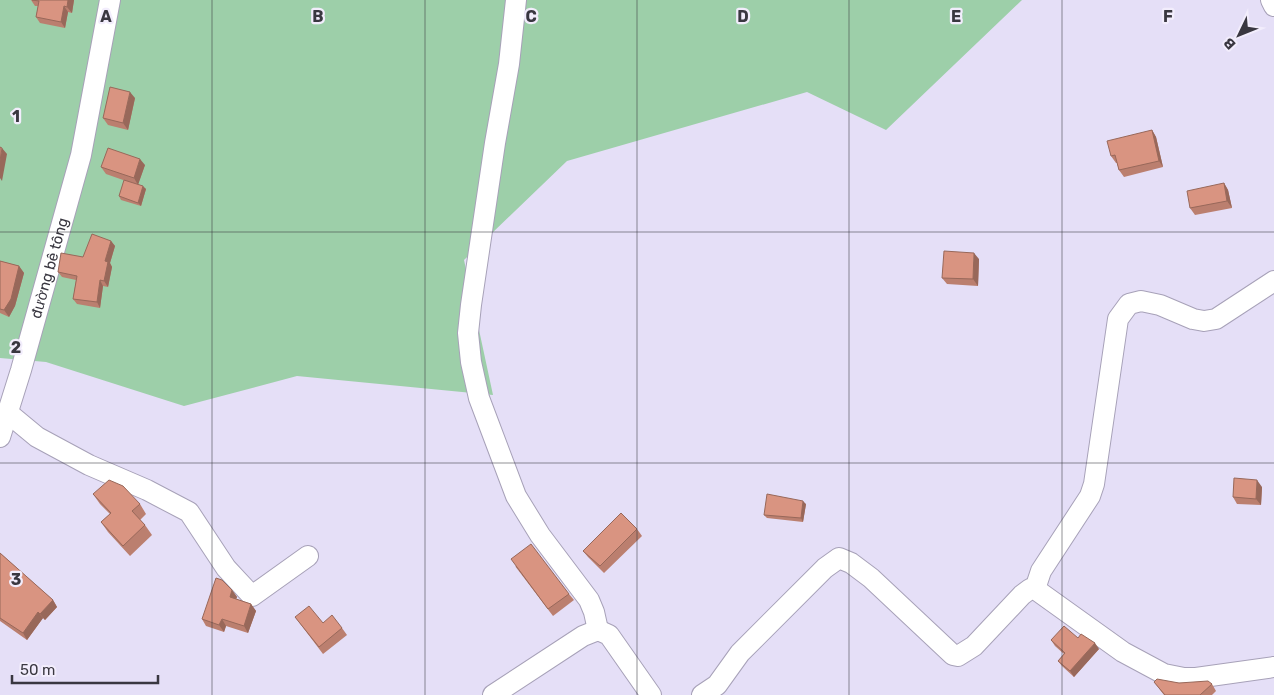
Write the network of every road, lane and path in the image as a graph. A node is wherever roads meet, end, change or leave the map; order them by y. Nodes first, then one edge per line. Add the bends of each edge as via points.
1 (110, 0) edge
2 (516, 0) edge
3 (1271, 0) edge
4 (1274, 6) edge
5 (1274, 281) edge
6 (8, 413) junction
7 (0, 437) edge
8 (308, 556) dead end
9 (1035, 589) junction
10 (598, 630) junction
11 (1274, 667) edge
12 (493, 695) edge
13 (652, 695) edge
14 (702, 695) edge

1 - 6 street, đường bê tông via 81,155
2 - 10 street via 471,305 468,333 470,362 479,398 516,496 540,535 589,600
3 - 4 street
5 - 9 street via 1216,319 1204,321 1160,305 1141,301 1129,304 1118,319 1094,484 1090,496 1040,571
6 - 7 street, đường bê tông
6 - 8 street via 46,442 189,512 226,568 252,596
9 - 11 street via 1123,652 1164,674 1196,678
9 - 14 street via 1022,595 974,646 953,656 871,578 839,558 740,653 717,685
10 - 12 street via 583,636
10 - 13 street via 608,635

